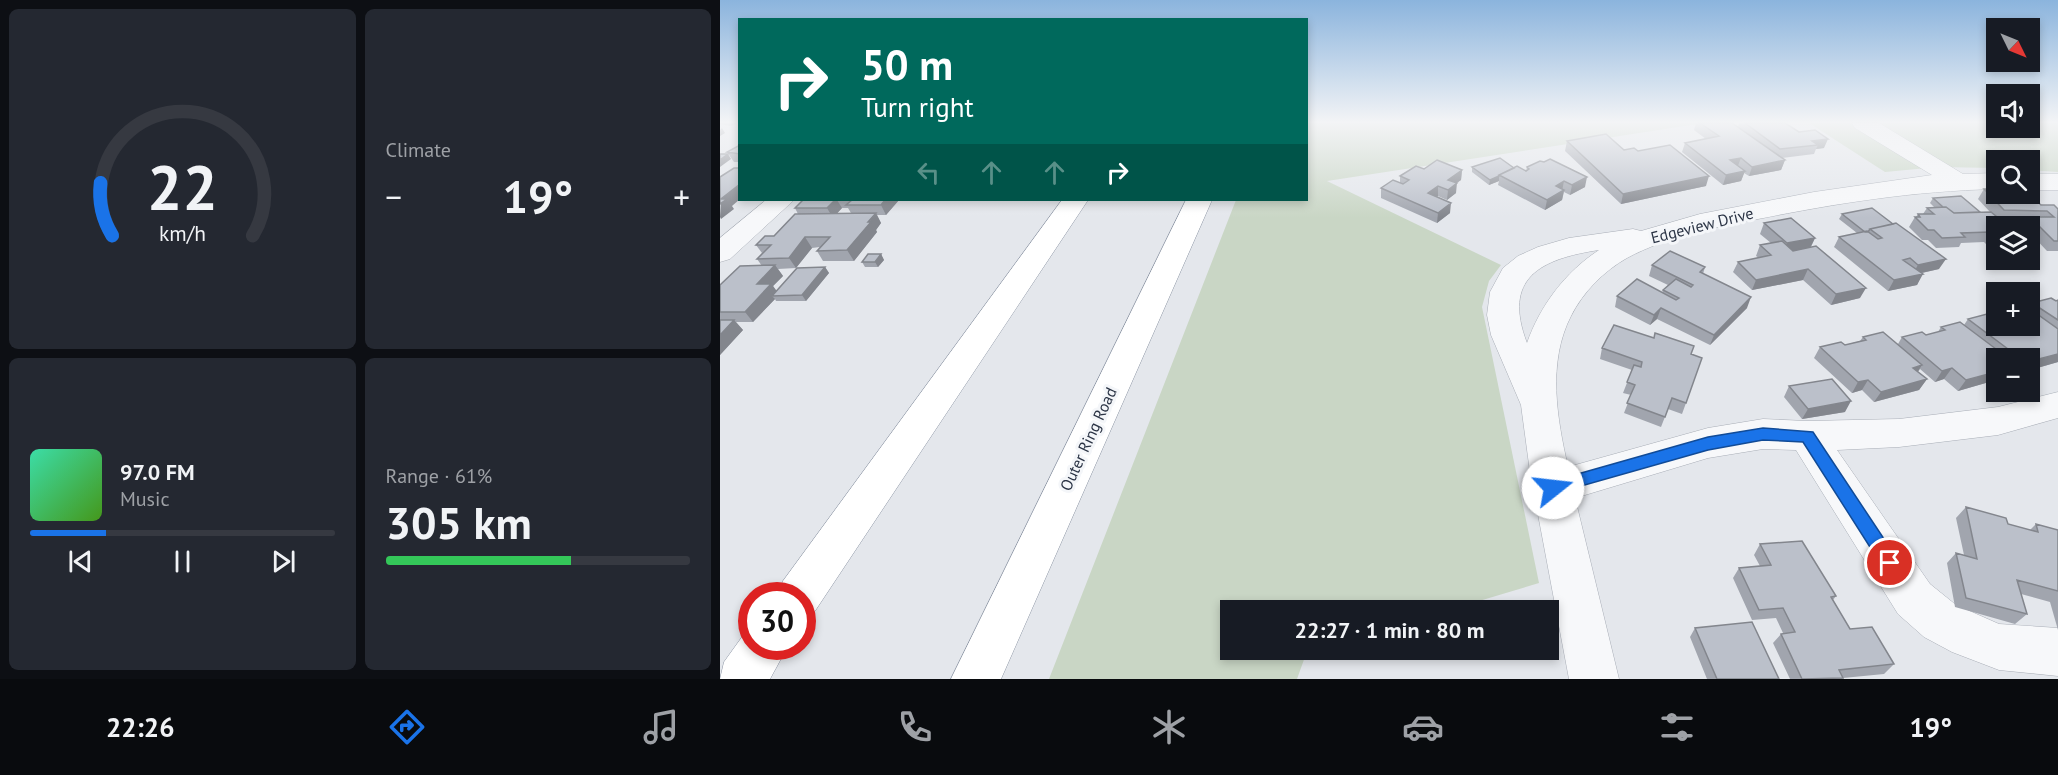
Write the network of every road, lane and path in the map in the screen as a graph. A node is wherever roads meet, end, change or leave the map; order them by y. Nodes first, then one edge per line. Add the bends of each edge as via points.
1 (1919, 155) edge
2 (1956, 180) junction
3 (1986, 181) edge
4 (2040, 182) edge
5 (2058, 182) edge
6 (780, 201) edge
7 (1074, 201) edge
8 (1199, 201) edge
9 (1655, 234) junction
10 (720, 253) edge
11 (2058, 405) edge
12 (1541, 413) junction
13 (1807, 436) junction
14 (1553, 488) junction
15 (809, 582) edge
16 (2058, 652) edge
17 (754, 660) edge
18 (741, 679) edge
19 (976, 679) edge
20 (1594, 679) edge

1 - 2 street
2 - 3 street, Edgeview Drive
2 - 9 street, Edgeview Drive via 1797,203
4 - 5 street
6 - 10 street
7 - 15 highway
8 - 19 highway, Outer Ring Road
9 - 12 street, Edgeview Drive via 1613,253 1586,275 1562,304 1547,332 1540,362
9 - 12 street via 1545,252 1524,264 1511,280 1503,296 1503,316
11 - 13 street via 1998,421 1899,433
12 - 14 street, Edgeview Drive
13 - 14 street via 1763,434 1708,443
13 - 16 street via 1914,599 1940,621 1969,636 1999,646
14 - 20 street, Edgeview Drive
17 - 18 highway

